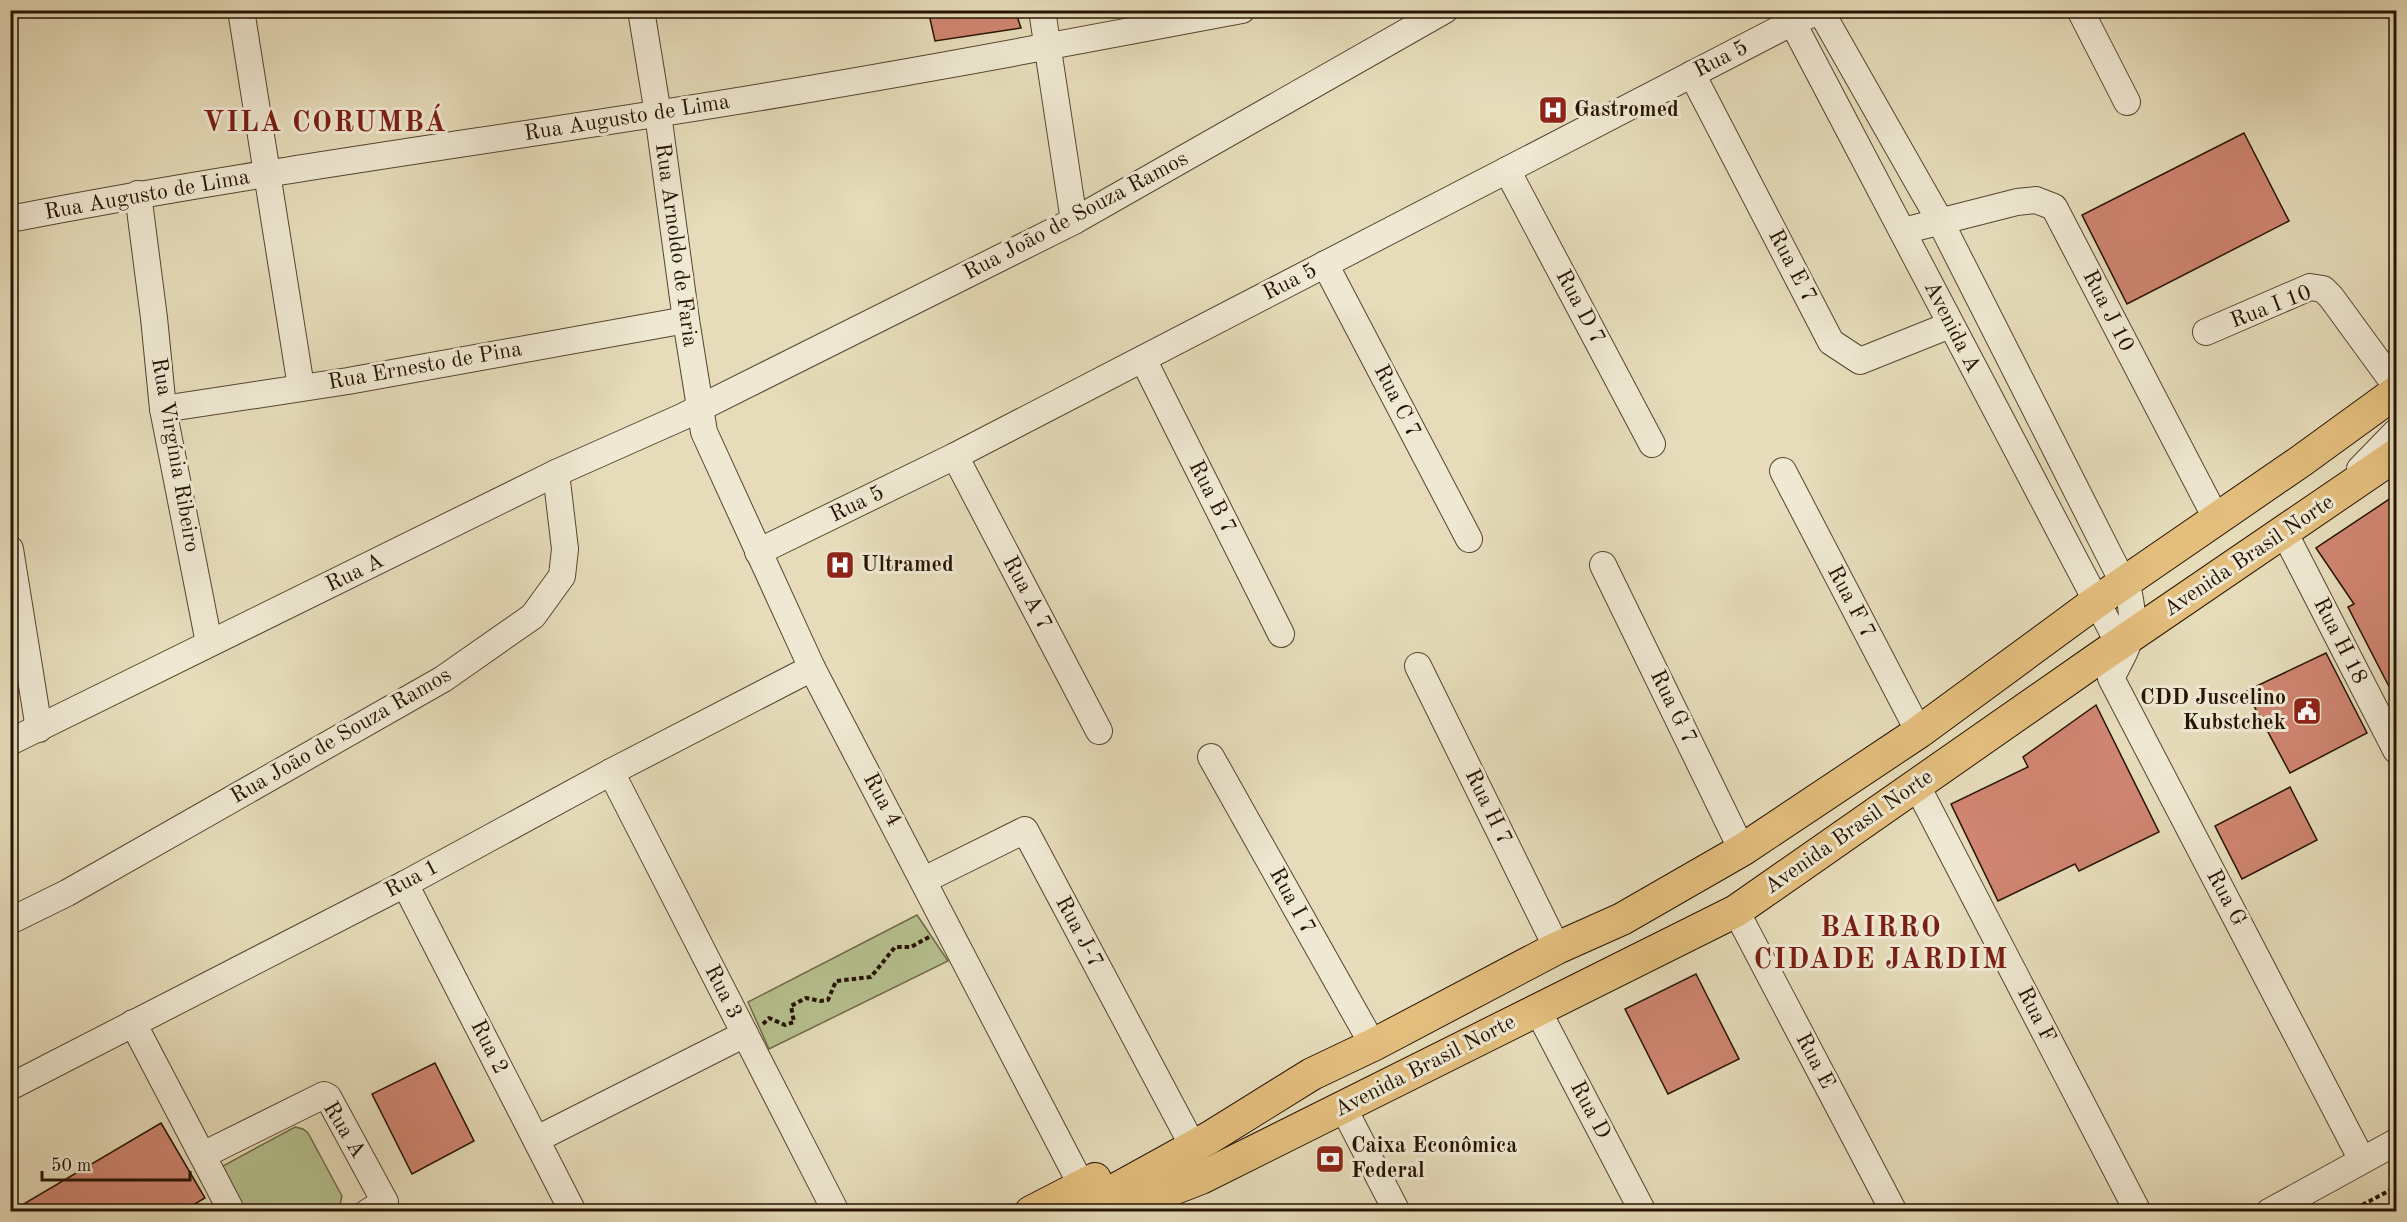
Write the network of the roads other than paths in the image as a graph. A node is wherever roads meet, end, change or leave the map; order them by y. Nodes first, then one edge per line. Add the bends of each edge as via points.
1 (241, 10) edge
2 (641, 10) edge
3 (1042, 10) edge
4 (1242, 10) edge
5 (1445, 10) edge
6 (2079, 10) edge
7 (1821, 11) edge
8 (1788, 17) edge
9 (1049, 47) junction
10 (1692, 74) junction
11 (2127, 102) dead end
12 (658, 114) junction
13 (1507, 170) junction
14 (266, 174) junction
15 (138, 194) junction
16 (10, 219) edge
17 (1074, 221) junction
18 (1940, 221) junction
19 (1903, 231) junction
20 (1325, 264) junction
21 (686, 320) junction
22 (1950, 325) junction
23 (2206, 332) dead end
24 (1143, 359) junction
25 (2397, 386) edge
26 (301, 387) junction
27 (2397, 392) edge
28 (700, 408) junction
29 (163, 409) junction
30 (2397, 410) edge
31 (2397, 432) edge
32 (1652, 444) dead end
33 (2397, 455) edge
34 (955, 456) junction
35 (2301, 461) junction
36 (1783, 471) dead end
37 (556, 473) junction
38 (2339, 495) junction
39 (2217, 520) junction
40 (2284, 532) junction
41 (1469, 539) dead end
42 (10, 549) edge
43 (758, 552) junction
44 (1603, 564) dead end
45 (2124, 584) junction
46 (2097, 602) junction
47 (1281, 634) dead end
48 (2125, 640) junction
49 (210, 643) junction
50 (1418, 666) dead end
51 (812, 668) junction
52 (39, 729) junction
53 (1099, 731) dead end
54 (1918, 732) junction
55 (10, 742) edge
56 (2397, 750) edge
57 (1211, 757) dead end
58 (611, 772) junction
59 (1917, 786) junction
60 (1742, 850) junction
61 (924, 880) junction
62 (405, 884) junction
63 (1736, 911) junction
64 (10, 921) edge
65 (1557, 948) junction
66 (1537, 1009) junction
67 (133, 1023) junction
68 (745, 1034) junction
69 (1373, 1045) junction
70 (10, 1087) edge
71 (1343, 1107) junction
72 (1255, 1108) junction
73 (1186, 1133) junction
74 (537, 1139) junction
75 (2397, 1142) edge
76 (203, 1155) junction
77 (2362, 1160) junction
78 (1201, 1178) junction
79 (1078, 1199) edge
80 (232, 1212) edge
81 (368, 1212) edge
82 (573, 1212) edge
83 (836, 1212) edge
84 (1031, 1212) edge
85 (1123, 1212) edge
86 (1153, 1212) edge
87 (1397, 1212) edge
88 (1643, 1212) edge
89 (1894, 1212) edge
90 (2138, 1212) edge
91 (2269, 1212) edge

1 - 14 street
2 - 12 street, Rua Arnoldo de Faria
3 - 9 street
4 - 9 street, Rua Augusto de Lima
5 - 17 street, Rua João de Souza Ramos
6 - 11 street
7 - 8 street, Rua 5
7 - 18 street, Avenida A
8 - 10 street, Rua 5
8 - 19 street, Avenida A
9 - 12 street, Rua Augusto de Lima
9 - 17 street
10 - 13 street, Rua 5
10 - 22 street, Rua E 7 via 1831,342 1860,361
12 - 14 street, Rua Augusto de Lima
12 - 21 street, Rua Arnoldo de Faria
13 - 20 street, Rua 5
13 - 32 street, Rua D 7
14 - 15 street, Rua Augusto de Lima
14 - 26 street
15 - 16 street, Rua Augusto de Lima
15 - 29 street, Rua Virgínia Ribeiro
17 - 28 street, Rua João de Souza Ramos
18 - 19 street, Rua J 10
18 - 39 street, Rua J 10 via 2017,202 2036,200 2054,207
18 - 45 street, Avenida A
19 - 22 street, Avenida A
20 - 24 street, Rua 5
20 - 41 street, Rua C 7
21 - 26 street, Rua Ernesto de Pina
21 - 28 street, Rua Arnoldo de Faria
22 - 46 street, Avenida A
23 - 25 street, Rua I 10 via 2310,287 2323,289
24 - 34 street, Rua 5
24 - 47 street, Rua B 7
26 - 29 street, Rua Ernesto de Pina
27 - 35 main road, Avenida Brasil Norte
28 - 37 street, Rua A
28 - 43 street, Rua 4 via 704,432
29 - 49 street, Rua Virgínia Ribeiro
30 - 35 street via 2344,443
31 - 38 street
33 - 38 main road, Avenida Brasil Norte
34 - 43 street, Rua 5
34 - 53 street, Rua A 7
35 - 39 main road, Avenida Brasil Norte
36 - 54 street, Rua F 7
37 - 49 street, Rua A
37 - 64 street, Rua João de Souza Ramos via 565,549 562,576 533,616 443,679 68,893
38 - 40 main road, Avenida Brasil Norte
39 - 45 main road, Avenida Brasil Norte
40 - 48 main road, Avenida Brasil Norte
40 - 56 street, Rua H 18
42 - 52 street
43 - 51 street, Rua 4
44 - 60 street, Rua G 7
45 - 46 main road, Avenida Brasil Norte
45 - 48 street, Avenida A via 2133,620
46 - 48 street, Avenida A
46 - 54 main road, Avenida Brasil Norte
48 - 59 main road, Avenida Brasil Norte
48 - 77 street, Rua G via 2111,678
49 - 52 street, Rua A
50 - 65 street, Rua H 7
51 - 58 street, Rua 1
51 - 61 street, Rua 4
52 - 55 street, Rua A
54 - 60 main road, Avenida Brasil Norte
57 - 69 street, Rua I 7
58 - 62 street, Rua 1
58 - 68 street, Rua 3
59 - 63 main road, Avenida Brasil Norte
59 - 90 street, Rua F
60 - 65 main road, Avenida Brasil Norte via 1622,919
61 - 73 street, Rua J-7 via 1025,830
61 - 79 street, Rua 4
62 - 67 street, Rua 1
62 - 74 street, Rua 2
63 - 66 main road, Avenida Brasil Norte
63 - 89 street, Rua E
65 - 69 main road, Avenida Brasil Norte
66 - 71 main road, Avenida Brasil Norte
66 - 88 street, Rua D
67 - 70 street, Rua 1
67 - 76 street
68 - 74 street
68 - 83 street, Rua 3
69 - 72 main road, Avenida Brasil Norte via 1312,1074
71 - 78 main road, Avenida Brasil Norte
71 - 87 street
72 - 73 main road, Avenida Brasil Norte
72 - 79 main road, Avenida Brasil Norte via 1209,1138
73 - 79 main road, Avenida Brasil Norte
74 - 82 street, Rua 2
75 - 77 street
76 - 80 street
76 - 81 street, Rua A via 324,1095 385,1202
77 - 91 street
78 - 85 main road, Avenida Brasil Norte
78 - 86 main road, Avenida Brasil Norte
79 - 84 main road, Avenida Brasil Norte

